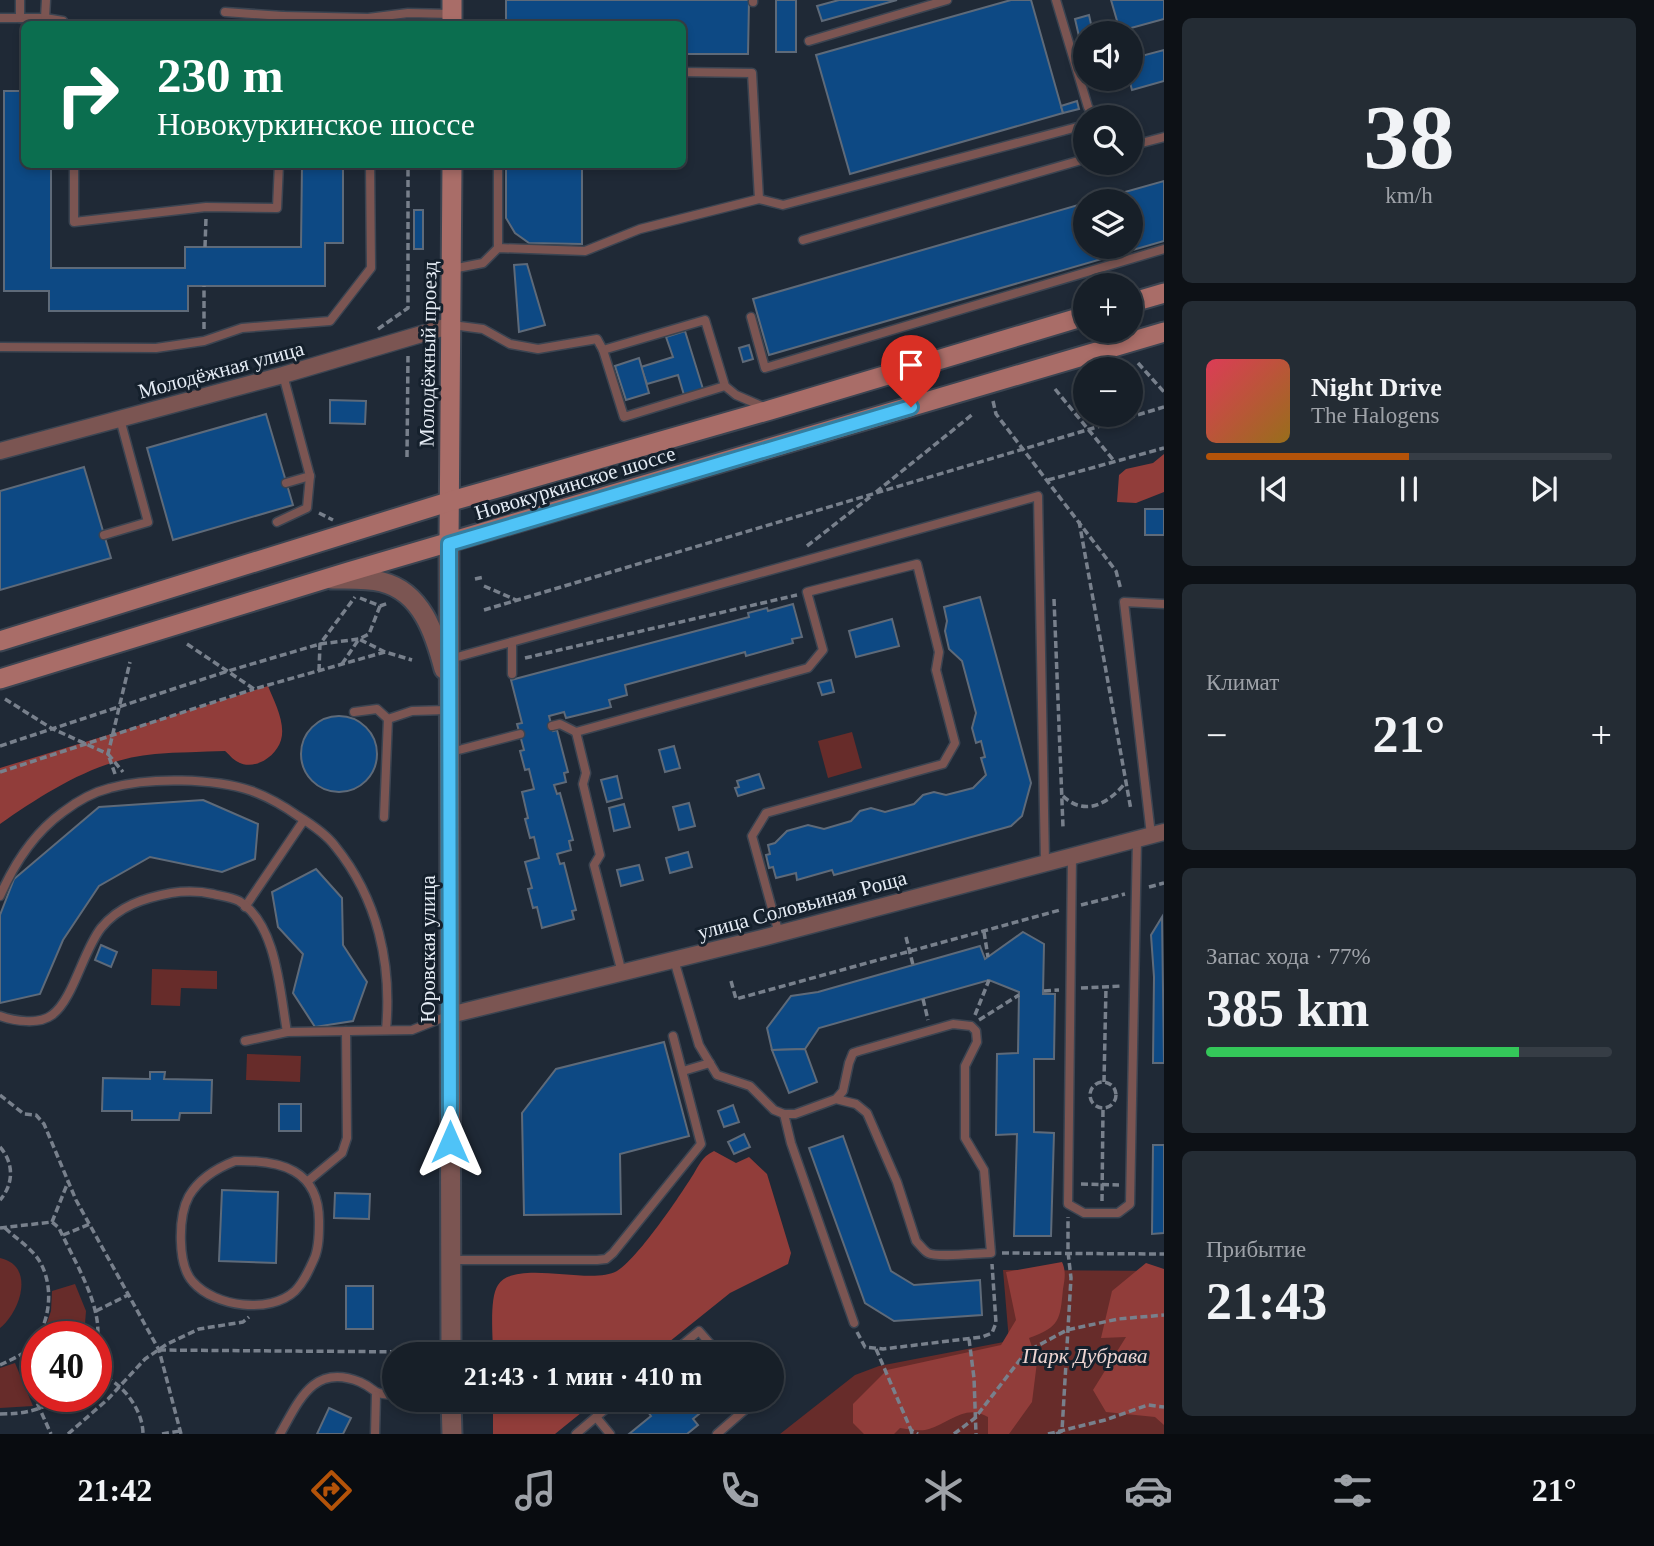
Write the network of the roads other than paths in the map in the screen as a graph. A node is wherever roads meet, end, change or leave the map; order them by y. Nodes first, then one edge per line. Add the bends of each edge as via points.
1 (20, 0) edge
2 (46, 0) edge
3 (947, 0) edge
4 (1056, 0) edge
5 (225, 12) dead end
6 (452, 13) edge
7 (0, 18) edge
8 (20, 18) junction
9 (45, 19) junction
10 (283, 20) edge
11 (62, 21) edge
12 (368, 21) edge
13 (809, 41) dead end
14 (686, 72) edge
15 (1087, 105) edge
16 (1073, 128) edge
17 (1164, 137) edge
18 (1143, 143) edge
19 (1073, 162) edge
20 (74, 168) edge
21 (279, 168) edge
22 (370, 168) edge
23 (452, 168) edge
24 (498, 168) edge
25 (759, 199) junction
26 (803, 240) dead end
27 (498, 248) junction
28 (1164, 249) edge
29 (452, 269) junction
30 (1164, 293) edge
31 (1143, 299) edge
32 (751, 317) dead end
33 (1073, 320) edge
34 (452, 325) junction
35 (1164, 332) edge
36 (0, 348) edge
37 (603, 350) junction
38 (283, 375) junction
39 (725, 386) junction
40 (770, 410) junction
41 (120, 419) junction
42 (0, 451) edge
43 (310, 476) junction
44 (286, 482) dead end
45 (447, 502) junction
46 (277, 522) dead end
47 (104, 535) dead end
48 (449, 544) junction
49 (329, 579) junction
50 (1164, 604) edge
51 (0, 641) edge
52 (512, 642) junction
53 (450, 659) junction
54 (512, 674) dead end
55 (0, 679) edge
56 (450, 702) junction
57 (354, 712) dead end
58 (388, 719) junction
59 (552, 726) dead end
60 (576, 732) junction
61 (520, 734) dead end
62 (451, 752) junction
63 (384, 817) dead end
64 (304, 820) junction
65 (1150, 835) edge
66 (1072, 855) junction
67 (1045, 862) junction
68 (0, 896) edge
69 (245, 907) junction
70 (779, 934) junction
71 (674, 960) junction
72 (622, 974) junction
73 (450, 1015) junction
74 (0, 1016) edge
75 (386, 1030) junction
76 (346, 1031) junction
77 (287, 1032) junction
78 (673, 1036) dead end
79 (245, 1041) dead end
80 (710, 1063) junction
81 (683, 1071) junction
82 (836, 1099) junction
83 (784, 1114) junction
84 (308, 1181) junction
85 (451, 1260) junction
86 (854, 1323) road end
87 (451, 1342) edge
88 (686, 1342) edge
89 (709, 1342) edge
90 (376, 1395) junction
91 (382, 1395) edge
92 (452, 1412) edge
93 (602, 1412) edge
94 (743, 1412) edge
95 (596, 1417) junction
96 (280, 1434) edge
97 (375, 1434) edge
98 (452, 1434) edge
99 (576, 1434) edge
100 (610, 1434) edge
101 (718, 1434) edge

1 - 8 lane
2 - 9 lane
3 - 13 lane
4 - 15 lane
5 - 10 lane
6 - 12 lane via 408,13
7 - 8 lane
8 - 9 lane
9 - 11 lane
10 - 12 lane
14 - 25 lane via 752,73
16 - 25 lane via 783,205
17 - 18 lane
19 - 26 lane
20 - 21 lane via 74,222 206,207 277,208
22 - 36 lane via 371,268 330,321 242,328 204,341 156,348
23 - 29 main road, Молодёжный проезд
24 - 27 lane
25 - 27 lane via 640,229 585,251
27 - 29 lane via 483,264
28 - 32 lane via 765,368
29 - 34 main road, Молодёжный проезд
30 - 31 main road
33 - 40 main road, Новокуркинское шоссе
34 - 37 lane via 483,329 510,344 538,349 597,339
34 - 38 street, Молодёжная улица
34 - 45 main road, Молодёжный проезд
35 - 48 main road, Новокуркинское шоссе
37 - 39 lane via 705,320
37 - 39 lane via 624,417
38 - 41 street, Молодёжная улица
38 - 43 lane
39 - 40 lane
40 - 45 main road, Новокуркинское шоссе
41 - 42 street, Молодёжная улица
41 - 47 lane via 148,522
43 - 44 lane
43 - 46 lane via 307,508
45 - 48 main road, Молодёжный проезд
45 - 51 main road, Новокуркинское шоссе
48 - 49 main road, Новокуркинское шоссе
48 - 53 street, Юровская улица
49 - 55 main road, Новокуркинское шоссе
49 - 56 street via 382,582 418,606 430,626
50 - 65 lane via 1124,602
52 - 53 lane
52 - 54 lane
52 - 67 lane via 1038,496
53 - 56 street, Юровская улица
56 - 58 lane
56 - 62 street, Юровская улица
57 - 58 lane via 377,709
58 - 63 lane
59 - 60 lane via 560,724
60 - 70 lane via 808,668 822,650 807,592 917,564 955,743 943,764 766,813 752,836
60 - 72 lane via 600,855 594,865
61 - 62 lane
62 - 73 street, Юровская улица
64 - 68 lane via 253,791 228,784 202,781 109,788 62,812 23,852
64 - 69 lane
64 - 75 lane via 335,844 373,914 383,946
65 - 66 street, улица Соловьиная Роща
65 - 66 lane via 1136,891 1130,1204 1118,1213 1084,1213 1068,1204
66 - 67 street, улица Соловьиная Роща
67 - 70 street, улица Соловьиная Роща
69 - 74 lane via 223,896 183,891 137,901 121,909 88,946 51,1017 33,1021
69 - 77 lane via 254,914 273,952
70 - 71 street, улица Соловьиная Роща
71 - 72 street, улица Соловьиная Роща
71 - 80 lane via 699,1045
72 - 73 street, улица Соловьиная Роща
73 - 75 lane via 412,1030
73 - 85 street, Юровская улица
75 - 76 lane
76 - 77 lane
76 - 84 lane via 346,1138 342,1153
77 - 79 lane
78 - 81 lane
80 - 81 lane
80 - 83 lane via 717,1075 750,1086
81 - 85 lane via 701,1143 606,1259
82 - 82 lane via 843,1091 853,1054 953,1024 971,1026 977,1042 965,1066 965,1139 985,1170 991,1253 928,1253 916,1241 867,1113 856,1104
82 - 83 lane
83 - 86 lane
84 - 84 lane via 276,1164 235,1161 218,1167 189,1196 183,1216 182,1259 191,1281 210,1296 252,1306 294,1292 316,1255 319,1212
85 - 87 street, Юровская улица
88 - 89 lane via 699,1331
90 - 91 lane
90 - 96 lane via 363,1384 327,1377 305,1391
90 - 97 lane
92 - 98 street
93 - 95 lane
94 - 101 lane
95 - 99 lane
95 - 100 lane

